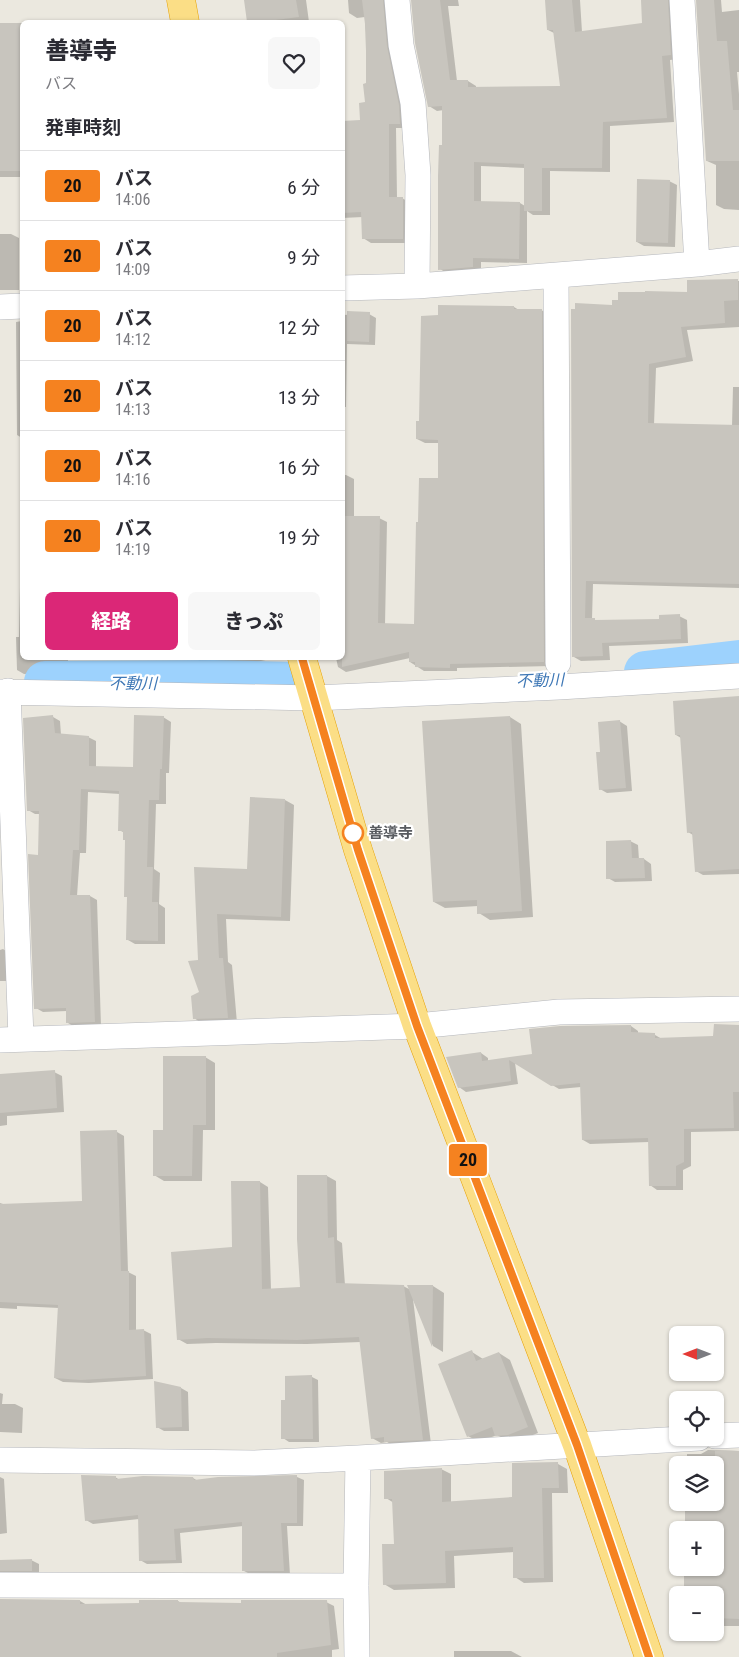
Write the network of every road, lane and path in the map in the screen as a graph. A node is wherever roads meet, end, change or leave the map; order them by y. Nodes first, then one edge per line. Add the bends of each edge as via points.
1 (181, 0) edge
2 (397, 0) edge
3 (682, 0) edge
4 (185, 20) edge
5 (739, 260) edge
6 (697, 264) junction
7 (556, 276) junction
8 (417, 286) junction
9 (345, 288) edge
10 (20, 306) edge
11 (0, 307) edge
12 (303, 660) edge
13 (558, 663) dead end
14 (739, 676) edge
15 (4, 691) edge
16 (314, 698) junction
17 (739, 1009) edge
18 (417, 1026) junction
19 (11, 1039) edge
20 (739, 1435) edge
21 (724, 1436) edge
22 (669, 1440) edge
23 (577, 1445) junction
24 (358, 1458) junction
25 (0, 1460) edge
26 (0, 1585) edge
27 (356, 1586) junction
28 (357, 1657) edge
29 (649, 1657) edge

1 - 4 highway
2 - 8 street via 401,45 413,103 418,175
3 - 6 street
5 - 6 street
6 - 7 street
7 - 8 street
7 - 13 street
8 - 9 street
10 - 11 street
12 - 16 highway
14 - 16 street
15 - 16 street
15 - 19 street
16 - 18 highway via 358,850
17 - 18 street via 559,1012
18 - 19 street
18 - 23 highway
20 - 21 street
22 - 23 street
23 - 24 street
23 - 29 highway
24 - 25 street via 254,1463
24 - 27 street
26 - 27 street
27 - 28 street

